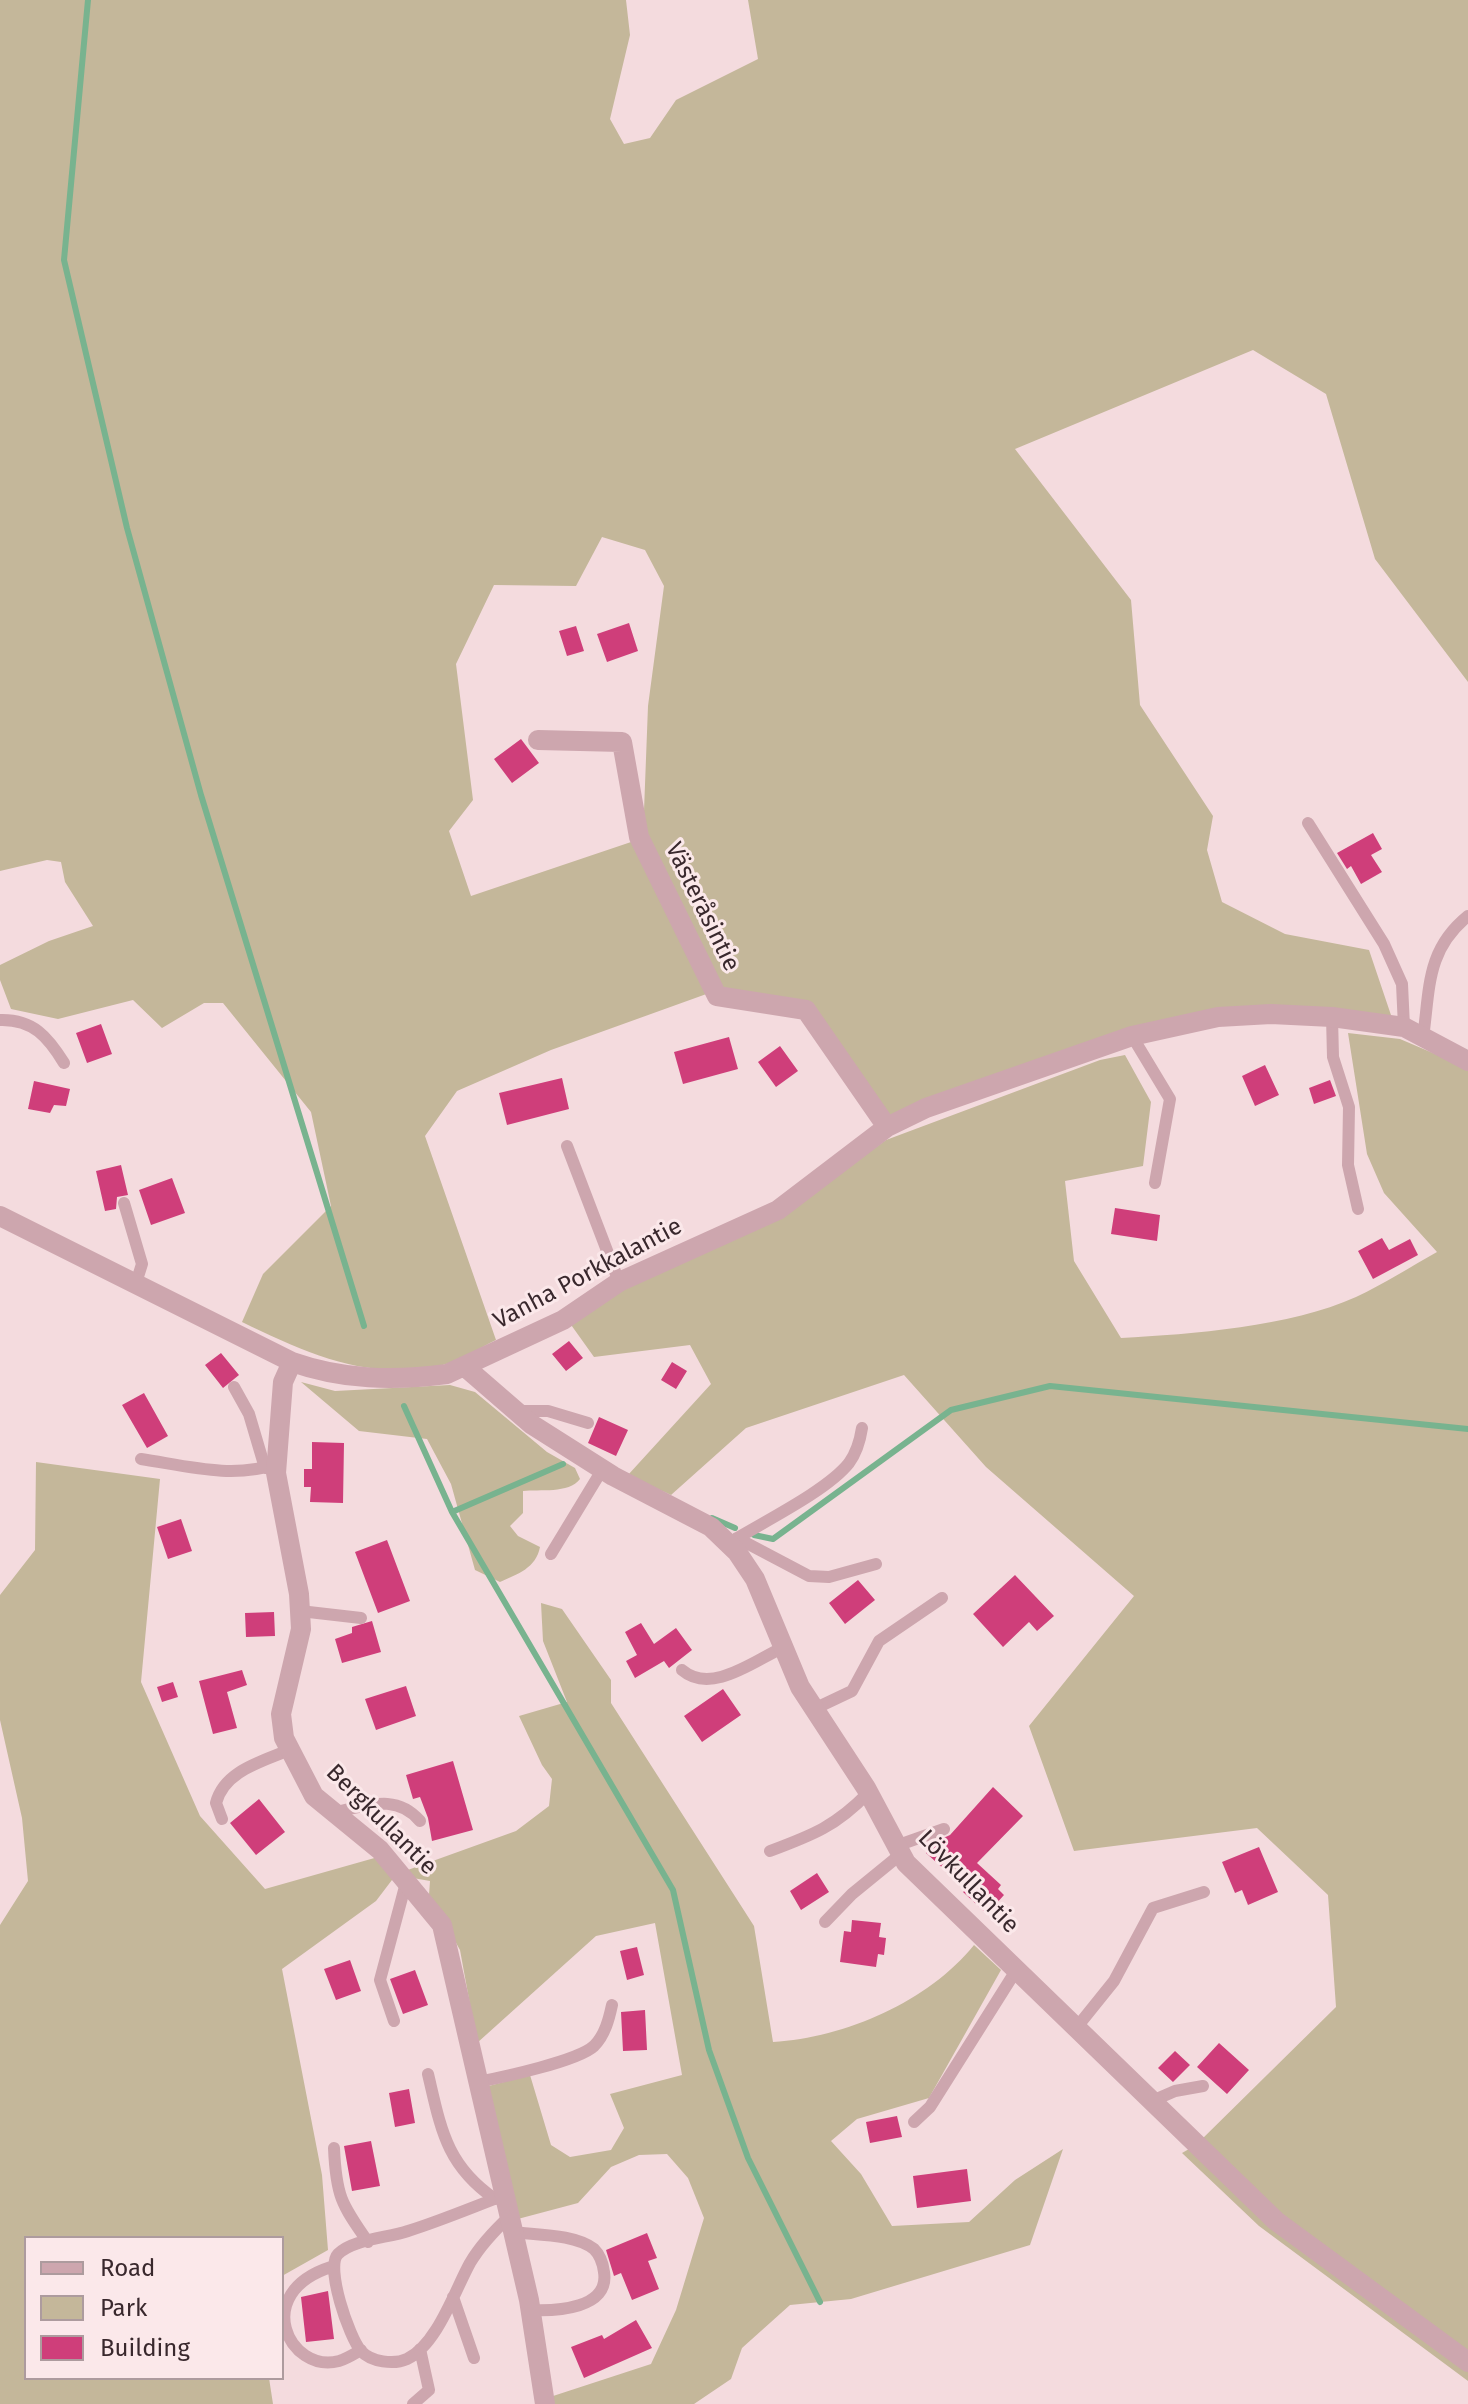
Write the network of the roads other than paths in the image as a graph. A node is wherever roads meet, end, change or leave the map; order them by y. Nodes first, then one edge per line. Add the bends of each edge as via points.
1 (538, 740) dead end
2 (1308, 823) dead end
3 (1468, 916) edge
4 (1332, 1017) junction
5 (0, 1020) edge
6 (1404, 1027) junction
7 (1132, 1036) junction
8 (1423, 1038) junction
9 (1468, 1061) edge
10 (64, 1063) dead end
11 (887, 1127) junction
12 (567, 1146) dead end
13 (1155, 1183) dead end
14 (124, 1203) dead end
15 (1358, 1209) dead end
16 (0, 1216) edge
17 (619, 1282) junction
18 (136, 1283) junction
19 (292, 1362) junction
20 (464, 1366) junction
21 (234, 1387) dead end
22 (515, 1411) junction
23 (588, 1423) dead end
24 (862, 1428) dead end
25 (141, 1459) dead end
26 (271, 1466) junction
27 (602, 1470) junction
28 (733, 1541) junction
29 (551, 1554) dead end
30 (876, 1564) dead end
31 (942, 1598) dead end
32 (300, 1611) junction
33 (361, 1618) dead end
34 (782, 1648) junction
35 (682, 1670) dead end
36 (814, 1709) junction
37 (289, 1750) junction
38 (868, 1793) junction
39 (335, 1812) junction
40 (222, 1819) dead end
41 (420, 1821) dead end
42 (944, 1829) dead end
43 (898, 1850) junction
44 (770, 1851) dead end
45 (407, 1879) junction
46 (1204, 1892) dead end
47 (825, 1922) dead end
48 (1017, 1969) junction
49 (612, 2005) dead end
50 (394, 2021) dead end
51 (1077, 2027) junction
52 (428, 2074) dead end
53 (478, 2082) junction
54 (1203, 2086) dead end
55 (1152, 2101) junction
56 (914, 2122) dead end
57 (334, 2148) dead end
58 (500, 2197) junction
59 (512, 2224) junction
60 (368, 2242) junction
61 (331, 2267) junction
62 (453, 2297) junction
63 (531, 2310) junction
64 (420, 2349) junction
65 (361, 2350) junction
66 (474, 2358) dead end
67 (1468, 2362) edge
68 (413, 2404) edge
69 (545, 2404) edge

1 - 11 street, Västeråsintie via 622,742 639,837 717,996 806,1010
2 - 6 lane via 1384,944 1402,984
3 - 8 lane via 1451,930 1434,957
4 - 6 street, Vanha Porkkalantie
4 - 7 street, Vanha Porkkalantie via 1218,1017
4 - 15 lane via 1333,1057 1349,1107 1348,1165
5 - 10 lane via 19,1019 47,1035
6 - 8 street, Vanha Porkkalantie
7 - 11 street, Vanha Porkkalantie via 926,1108
7 - 13 lane via 1170,1099
8 - 9 street, Vanha Porkkalantie
11 - 17 street, Vanha Porkkalantie via 778,1210
12 - 17 lane
14 - 18 lane via 142,1264
16 - 18 street, Vanha Porkkalantie
17 - 20 street, Vanha Porkkalantie via 563,1320
18 - 19 street, Vanha Porkkalantie
19 - 20 street, Vanha Porkkalantie via 340,1376 392,1379 447,1374
19 - 26 street, Bergkullantie via 283,1382
20 - 22 street, Lövkullantie
21 - 26 lane
22 - 23 lane via 548,1411
22 - 27 street, Lövkullantie
24 - 28 lane via 849,1464
25 - 26 lane via 226,1472 251,1473
26 - 32 street, Bergkullantie
27 - 28 street, Lövkullantie
27 - 29 lane
28 - 30 lane via 809,1576 829,1577
28 - 34 street, Lövkullantie via 755,1579
31 - 36 lane via 879,1641 852,1691
32 - 33 lane
32 - 37 street, Bergkullantie via 301,1629 281,1714
34 - 35 lane via 714,1680 691,1678
34 - 36 street, Lövkullantie
36 - 38 street, Lövkullantie
37 - 39 street, Bergkullantie via 314,1796
37 - 40 lane via 245,1768 224,1784 216,1803
38 - 43 street, Lövkullantie
38 - 44 lane via 843,1819
39 - 41 lane via 392,1801 409,1808
39 - 45 street, Bergkullantie
42 - 43 lane
43 - 47 lane
43 - 48 street, Lövkullantie via 936,1894
45 - 50 lane via 380,1980
45 - 53 street, Bergkullantie via 442,1925
46 - 51 lane via 1153,1908 1114,1981
48 - 51 street, Lövkullantie
48 - 56 lane via 930,2107
49 - 53 lane via 607,2026 593,2047 529,2071
51 - 55 street, Lövkullantie
52 - 58 lane via 441,2132 454,2160 472,2183
53 - 58 street, Bergkullantie
54 - 55 lane
55 - 67 street, Lövkullantie via 1276,2221
57 - 60 lane via 335,2187
58 - 59 street, Bergkullantie
58 - 60 lane
59 - 62 lane via 472,2259
59 - 63 street, Bergkullantie
59 - 63 lane via 583,2244 596,2250 602,2262 605,2278 594,2298 573,2307
60 - 61 lane via 344,2249
61 - 65 lane
61 - 65 lane via 308,2274 291,2292 284,2324 292,2344 311,2357 340,2361
62 - 64 lane
62 - 66 lane
63 - 69 street, Bergkullantie
64 - 65 lane via 394,2362 375,2360
64 - 68 lane via 429,2390

